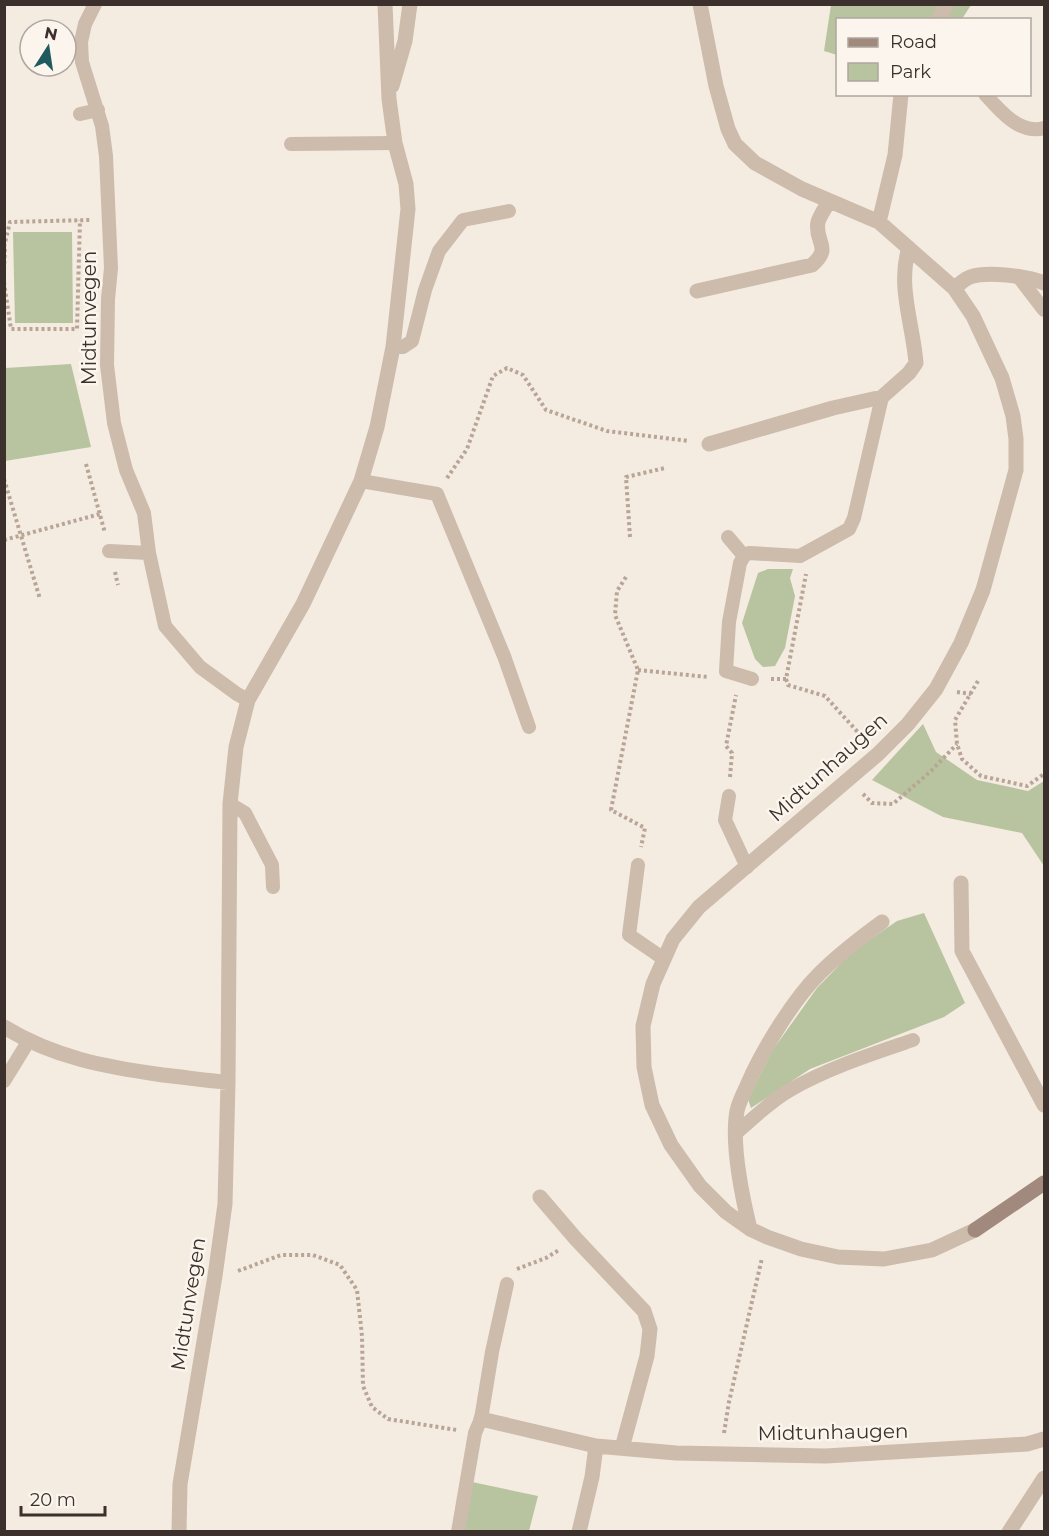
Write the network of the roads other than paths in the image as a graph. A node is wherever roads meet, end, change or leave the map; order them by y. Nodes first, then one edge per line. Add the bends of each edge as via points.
1 (95, 4) edge
2 (385, 4) edge
3 (410, 4) edge
4 (700, 4) edge
5 (947, 4) edge
6 (939, 18) edge
7 (901, 96) edge
8 (987, 96) edge
9 (389, 99) junction
10 (98, 110) junction
11 (80, 114) dead end
12 (1044, 128) edge
13 (395, 143) junction
14 (291, 144) dead end
15 (829, 201) junction
16 (509, 211) dead end
17 (879, 222) junction
18 (909, 248) junction
19 (1018, 276) junction
20 (1044, 283) edge
21 (954, 288) junction
22 (697, 291) dead end
23 (1044, 310) edge
24 (393, 347) junction
25 (882, 397) junction
26 (709, 444) road end
27 (361, 481) junction
28 (728, 537) dead end
29 (109, 551) road end
30 (149, 553) junction
31 (744, 556) junction
32 (746, 677) road end
33 (248, 700) junction
34 (529, 727) dead end
35 (729, 796) road end
36 (230, 804) junction
37 (638, 865) road end
38 (747, 867) junction
39 (961, 883) dead end
40 (273, 887) dead end
41 (882, 922) dead end
42 (664, 959) junction
43 (4, 1027) edge
44 (914, 1040) dead end
45 (28, 1042) junction
46 (4, 1081) edge
47 (228, 1082) junction
48 (1044, 1105) edge
49 (736, 1133) junction
50 (1044, 1183) edge
51 (540, 1197) dead end
52 (750, 1228) junction
53 (507, 1284) road end
54 (478, 1426) junction
55 (1044, 1439) edge
56 (596, 1446) junction
57 (622, 1448) junction
58 (1044, 1478) edge
59 (179, 1532) edge
60 (458, 1532) edge
61 (579, 1532) edge
62 (1009, 1532) edge

1 - 10 lane, Midtunvegen via 81,42 82,62
2 - 9 street, Midtunvegen
3 - 9 street, Midtunvegen via 405,41
4 - 15 street, Midtunhaugen via 716,86 735,144 755,163
5 - 6 street
7 - 17 street via 895,155
8 - 12 lane via 1020,126
9 - 13 street, Midtunvegen
10 - 11 lane
10 - 30 lane, Midtunvegen via 106,156 111,268 109,377 114,423 126,470 144,513
13 - 14 lane
13 - 24 street, Midtunvegen via 408,209
15 - 17 street, Midtunhaugen
15 - 22 street via 818,222 821,257 812,265
16 - 24 lane via 463,220 439,251 412,340 403,347
17 - 18 street, Midtunhaugen
18 - 21 street, Midtunhaugen
18 - 25 street via 904,290 916,363
19 - 20 street
19 - 21 street via 981,275
19 - 23 lane
21 - 38 street, Midtunhaugen via 973,316 1002,378 1016,439 1016,470 983,590 936,689 908,724
24 - 27 street, Midtunvegen via 377,427
25 - 26 street
25 - 31 lane via 849,529 800,556
27 - 33 street, Midtunvegen via 303,604
27 - 34 lane via 437,494
28 - 31 lane
29 - 30 lane
30 - 33 lane, Midtunvegen via 165,626 200,667
31 - 32 lane via 729,622 726,671
33 - 36 street, Midtunvegen
35 - 38 lane via 725,820
36 - 40 lane via 245,813 272,865
36 - 47 street, Midtunvegen
37 - 42 lane via 629,935
38 - 42 street, Midtunhaugen via 699,907 673,939
39 - 48 street via 962,951
41 - 49 street via 817,976 790,1012 757,1064 737,1109
42 - 52 street, Midtunhaugen via 653,984 643,1026 644,1067 652,1105 700,1186 726,1212
43 - 45 street
44 - 49 lane via 789,1090
45 - 46 lane
45 - 47 street via 80,1061
47 - 59 street, Midtunvegen via 225,1204 180,1484
49 - 52 street via 742,1196
50 - 52 street, Midtunhaugen via 975,1230 932,1250 884,1259 838,1257 801,1249
51 - 57 street via 644,1311 650,1329 647,1356
53 - 54 lane
54 - 56 street, Midtunhaugen
54 - 60 lane
55 - 57 street, Midtunhaugen via 1027,1444 826,1456
56 - 57 street, Midtunhaugen
56 - 61 street
58 - 62 street

